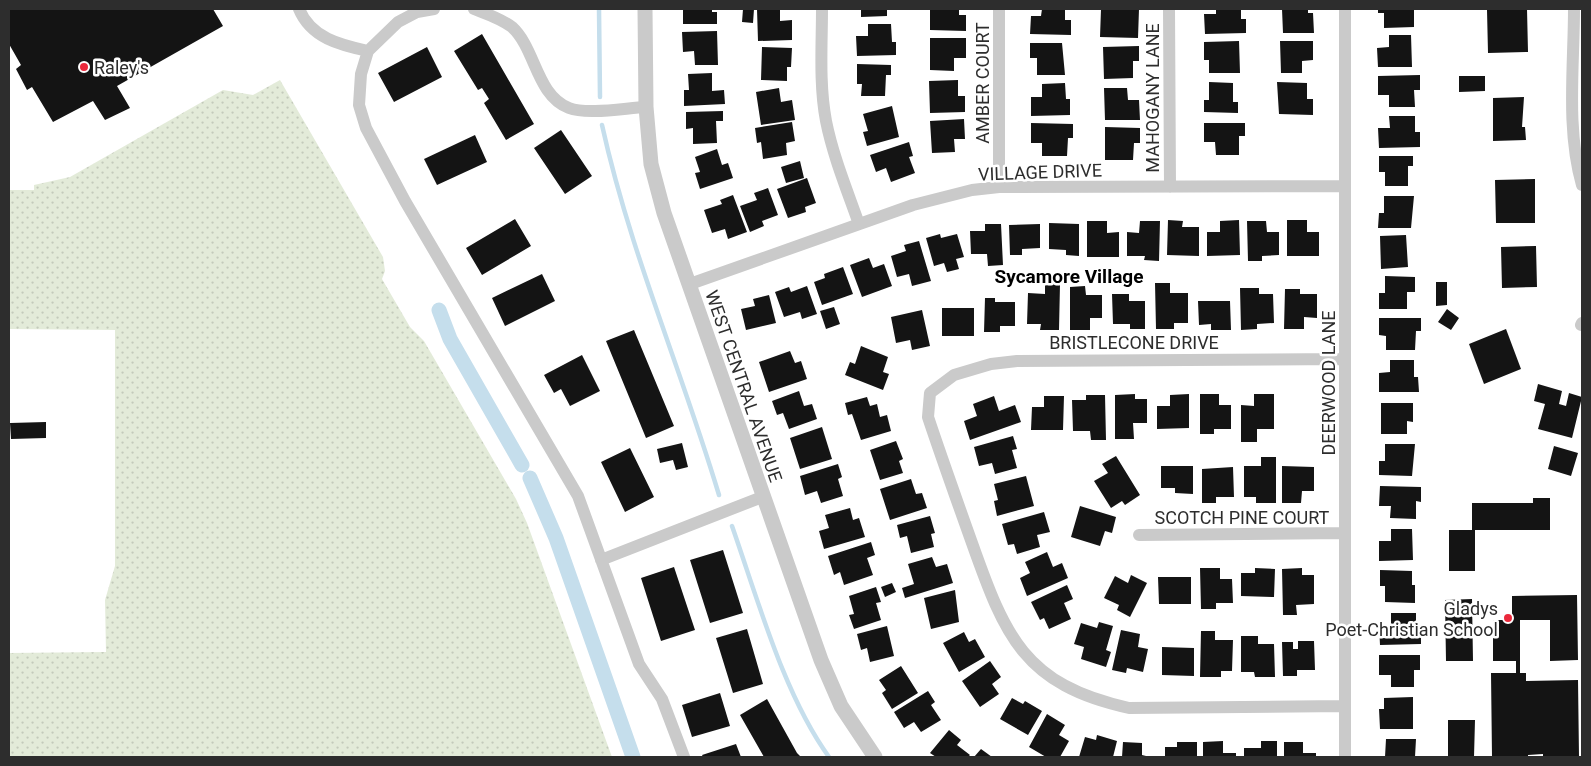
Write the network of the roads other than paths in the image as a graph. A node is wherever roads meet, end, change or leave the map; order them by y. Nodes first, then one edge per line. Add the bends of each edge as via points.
1 (299, 9) edge
2 (434, 9) edge
3 (474, 9) edge
4 (645, 9) edge
5 (822, 9) edge
6 (999, 9) edge
7 (1170, 9) edge
8 (1344, 9) edge
9 (1574, 9) edge
10 (368, 51) junction
11 (646, 107) junction
12 (1582, 185) edge
13 (1345, 186) junction
14 (999, 187) junction
15 (1170, 187) junction
16 (858, 224) junction
17 (690, 284) junction
18 (1345, 359) junction
19 (762, 497) junction
20 (1345, 533) junction
21 (1140, 535) dead end
22 (601, 560) junction
23 (1345, 706) junction
24 (684, 757) edge
25 (875, 757) edge
26 (1345, 757) edge

1 - 10 street via 318,34 341,45
2 - 10 street via 417,12 398,22
3 - 11 street via 497,17 512,28 525,43 548,92 564,105 590,110
4 - 11 street, WEST CENTRAL AVENUE
5 - 16 street via 822,80 826,118 832,147
6 - 14 street, AMBER COURT
7 - 15 street, MAHOGANY LANE
8 - 13 street, DEERWOOD LANE
9 - 12 street via 1573,132
10 - 22 street via 361,74 359,106 366,128 405,201 578,496
11 - 17 street, WEST CENTRAL AVENUE via 652,164 664,213
13 - 15 street, VILLAGE DRIVE
13 - 18 street, DEERWOOD LANE
14 - 15 street, VILLAGE DRIVE
14 - 16 street, VILLAGE DRIVE via 939,198
16 - 17 street, VILLAGE DRIVE
17 - 19 street, WEST CENTRAL AVENUE
18 - 20 street, DEERWOOD LANE
18 - 23 street, BRISTLECONE DRIVE via 1017,361 991,364 954,375 930,393 928,417 994,605 1010,635 1028,658 1049,675 1097,701 1121,706 1163,709
19 - 22 street
19 - 25 street, WEST CENTRAL AVENUE via 820,660 841,706
20 - 21 street, SCOTCH PINE COURT
20 - 23 street, DEERWOOD LANE
22 - 24 street via 639,664 662,699
23 - 26 street, DEERWOOD LANE

